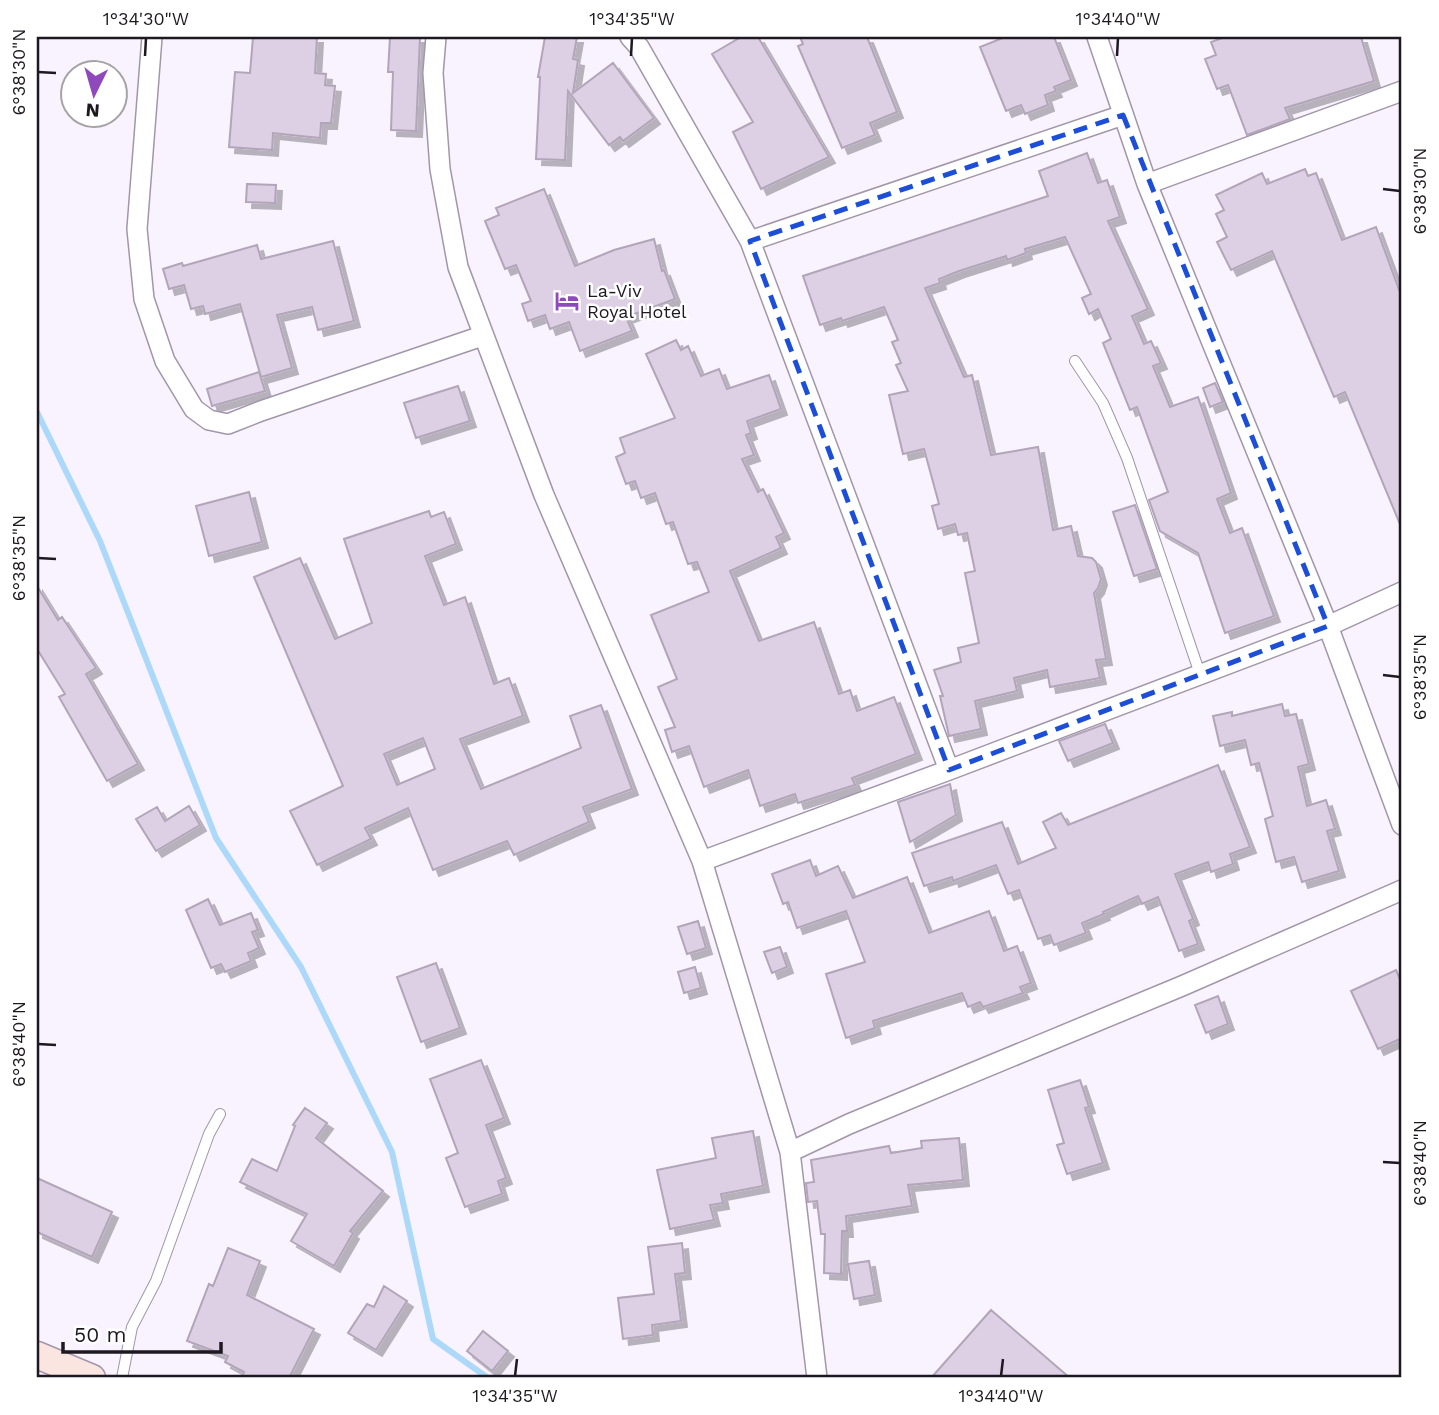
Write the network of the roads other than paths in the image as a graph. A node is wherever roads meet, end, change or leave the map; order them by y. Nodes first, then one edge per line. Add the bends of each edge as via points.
1 (152, 37) edge
2 (436, 37) edge
3 (1097, 37) edge
4 (638, 40) edge
5 (1402, 91) edge
6 (1124, 115) junction
7 (1147, 184) junction
8 (750, 241) junction
9 (482, 336) junction
10 (1075, 361) dead end
11 (1402, 592) edge
12 (1328, 626) junction
13 (1200, 674) junction
14 (949, 770) junction
15 (1402, 825) edge
16 (702, 861) junction
17 (1402, 890) edge
18 (220, 1114) dead end
19 (790, 1152) junction
20 (37, 1356) edge
21 (92, 1378) edge
22 (122, 1378) edge
23 (817, 1378) edge

1 - 9 street via 136,229 144,299 165,360 194,409 209,420 228,424
2 - 9 street via 433,73 440,169 458,267
3 - 6 street
4 - 8 street
5 - 7 street
6 - 7 street
6 - 8 street
7 - 12 street
8 - 14 street
9 - 16 street via 544,495
10 - 13 lane via 1103,403 1127,458
11 - 12 street
12 - 13 street
12 - 15 street
13 - 14 street
14 - 16 street
16 - 19 street
17 - 19 street
18 - 22 lane via 156,1281 132,1327
19 - 23 street
20 - 21 main road

